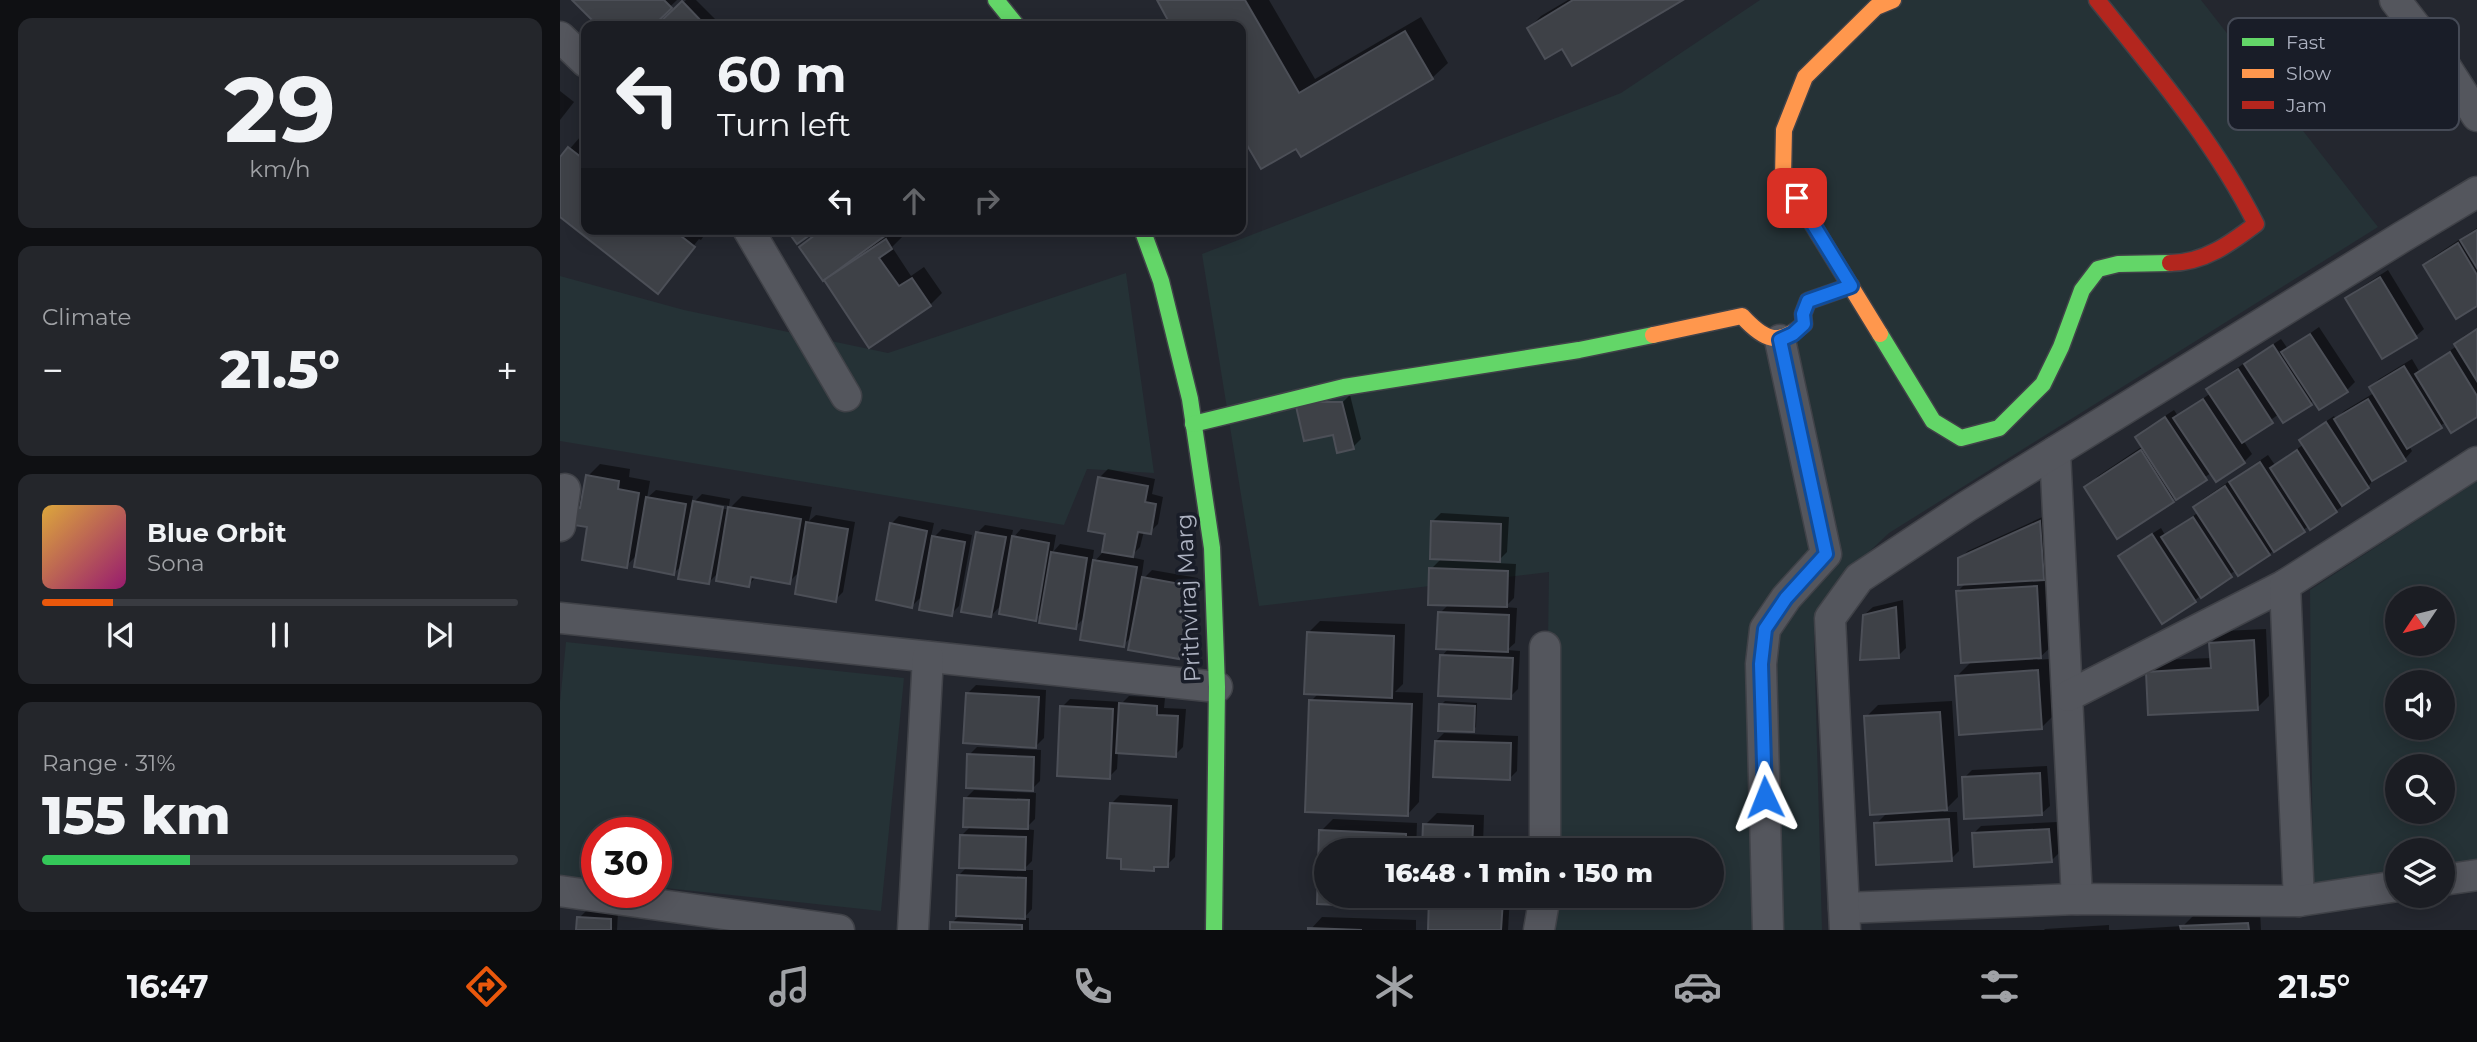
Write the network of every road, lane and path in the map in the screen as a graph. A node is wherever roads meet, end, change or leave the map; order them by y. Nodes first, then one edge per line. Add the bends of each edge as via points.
1 (997, 0) edge
2 (1893, 0) edge
3 (2097, 0) edge
4 (2395, 0) edge
5 (2409, 18) edge
6 (1013, 21) edge
7 (560, 37) edge
8 (581, 57) edge
9 (2459, 88) edge
10 (2477, 116) edge
11 (2477, 192) edge
12 (751, 235) edge
13 (1144, 235) edge
14 (1851, 286) junction
15 (1780, 340) junction
16 (846, 396) dead end
17 (1193, 424) junction
18 (2055, 452) junction
19 (2477, 462) edge
20 (565, 489) dead end
21 (560, 526) edge
22 (2285, 585) junction
23 (560, 618) edge
24 (1545, 647) dead end
25 (928, 657) junction
26 (1217, 687) junction
27 (2067, 696) junction
28 (1545, 838) edge
29 (2477, 875) edge
30 (2455, 878) edge
31 (2385, 888) edge
32 (560, 891) edge
33 (2077, 900) junction
34 (2299, 901) junction
35 (1543, 908) edge
36 (1845, 919) edge
37 (839, 930) edge
38 (913, 930) edge
39 (1214, 930) edge
40 (1539, 930) edge
41 (1769, 930) edge

1 - 6 street
2 - 14 street via 1876,7 1805,77 1783,130 1783,176
3 - 14 street via 2175,96 2234,181 2256,224 2223,249 2181,264 2118,264 2098,269 2082,289 2062,347 2043,384 1999,429 1961,438 1933,421
4 - 5 street
7 - 8 street
9 - 10 street
11 - 18 street
12 - 16 street
13 - 17 street, Prithviraj Marg via 1161,282
14 - 15 street via 1808,301 1804,324
15 - 17 street via 1754,329 1742,316 1579,350 1344,387
15 - 41 street via 1826,554 1765,629 1761,664
17 - 26 street, Prithviraj Marg via 1212,548
18 - 27 street
18 - 36 street via 1859,578 1830,618
19 - 22 street
20 - 21 street
22 - 27 street
22 - 34 street
23 - 25 street
24 - 28 street
25 - 26 street
25 - 38 street
26 - 39 street, Prithviraj Marg
27 - 33 street
29 - 30 street
31 - 34 street
32 - 37 street
33 - 34 street
33 - 36 street
35 - 40 street

